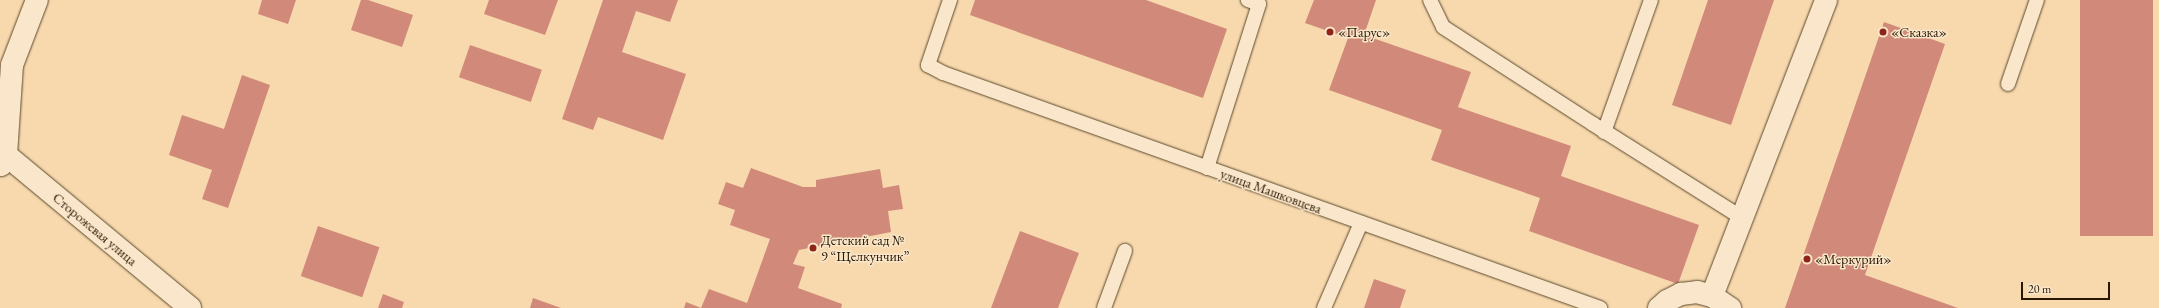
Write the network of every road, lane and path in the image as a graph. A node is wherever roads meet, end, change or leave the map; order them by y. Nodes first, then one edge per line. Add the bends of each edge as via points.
1 (37, 0) edge
2 (950, 0) edge
3 (1248, 0) edge
4 (1430, 0) edge
5 (1651, 0) edge
6 (1826, 0) edge
7 (2037, 0) edge
8 (2008, 84) dead end
9 (1604, 132) junction
10 (2, 158) edge
11 (1208, 168) junction
12 (1742, 218) junction
13 (1361, 223) junction
14 (1126, 251) dead end
15 (1712, 296) junction
16 (1568, 303) edge
17 (190, 308) edge
18 (1104, 308) edge
19 (1324, 308) edge
20 (1600, 308) edge
21 (1659, 308) edge
22 (1730, 308) edge

1 - 10 street via 12,65
2 - 11 lane, улица Машковцева via 928,65 943,73
3 - 11 lane via 1259,4
4 - 9 lane via 1443,27
5 - 9 lane
6 - 12 street
7 - 8 lane
9 - 12 lane
10 - 17 street, Сторожевая улица
11 - 13 lane, улица Машковцева
12 - 15 street
13 - 16 lane, улица Машковцева
13 - 19 lane
14 - 18 lane
15 - 21 street via 1697,292 1681,294
15 - 22 street
16 - 20 lane, улица Машковцева

